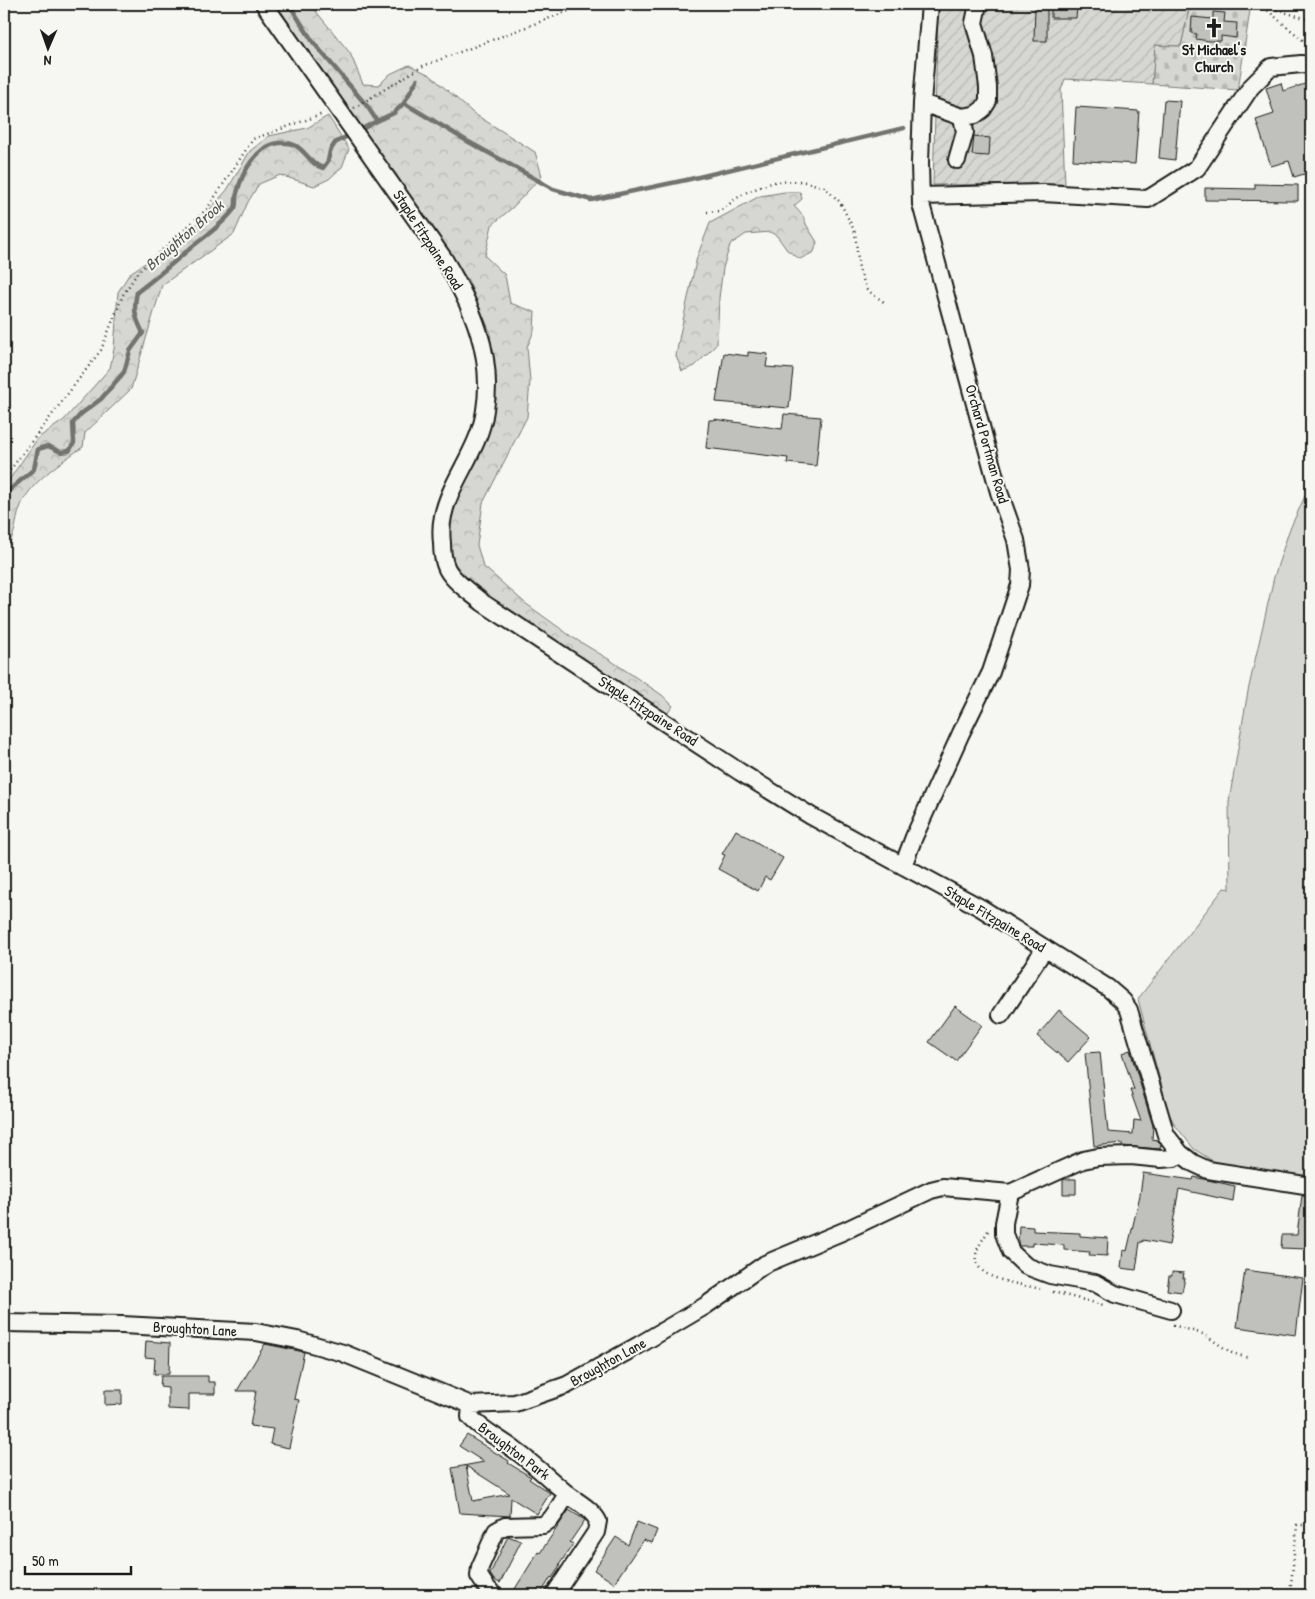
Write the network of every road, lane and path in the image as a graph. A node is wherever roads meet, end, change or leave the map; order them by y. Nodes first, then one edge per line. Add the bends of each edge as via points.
1 (264, 4) edge
2 (587, 4) edge
3 (930, 4) edge
4 (978, 4) edge
5 (1260, 4) edge
6 (1264, 6) junction
7 (1311, 20) edge
8 (1311, 47) edge
9 (1311, 65) edge
10 (922, 103) junction
11 (962, 117) junction
12 (351, 127) junction
13 (957, 160) dead end
14 (921, 196) junction
15 (707, 212) dead end
16 (884, 302) dead end
17 (4, 478) edge
18 (903, 866) junction
19 (1045, 948) junction
20 (1001, 1015) dead end
21 (1180, 1153) junction
22 (1311, 1186) edge
23 (1010, 1193) junction
24 (1171, 1310) dead end
25 (4, 1322) edge
26 (471, 1405) junction
27 (567, 1494) junction
28 (1311, 1521) edge
29 (494, 1595) edge
30 (554, 1595) edge
31 (1290, 1595) edge

1 - 12 street, Staple Fitzpaine Road
2 - 12 path via 423,66 364,103
3 - 10 street, Orchard Portman Road
4 - 11 street via 974,23 984,56 988,101 975,116
5 - 6 path
6 - 7 path
6 - 8 path
9 - 14 street via 1271,67 1251,87 1197,168 1148,199 1043,193
10 - 11 street
10 - 14 street, Orchard Portman Road
11 - 13 street via 965,132
12 - 17 path via 327,113 252,139 207,209 138,272 123,295 101,350
12 - 18 street, Staple Fitzpaine Road via 459,284 474,317 486,361 485,412 476,444 443,514 442,546 447,570 483,603 740,772 811,816
14 - 18 street, Orchard Portman Road via 976,410 1016,540 1021,570 1016,600 991,672 961,732
15 - 16 path via 719,211 747,192 774,182 801,181 824,187 840,202 855,232 860,269 868,290
18 - 19 street, Staple Fitzpaine Road via 981,908
19 - 20 street
19 - 21 street, Staple Fitzpaine Road via 1124,1001 1166,1136
21 - 22 street via 1208,1170
21 - 23 street, Broughton Lane via 1174,1158 1161,1159 1131,1156 1083,1160
23 - 24 street via 1004,1234 1011,1252 1026,1266 1050,1275 1095,1283 1115,1294
23 - 26 street, Broughton Lane via 944,1187 931,1190 765,1264 697,1311 567,1385 516,1403
25 - 26 street, Broughton Lane via 256,1332 343,1353
26 - 27 street, Broughton Park via 470,1417 478,1426 515,1450
27 - 29 street via 551,1519 543,1525 505,1526 496,1531 480,1566 479,1576
27 - 30 street, Broughton Park via 596,1517 598,1526
28 - 31 path via 1298,1524

